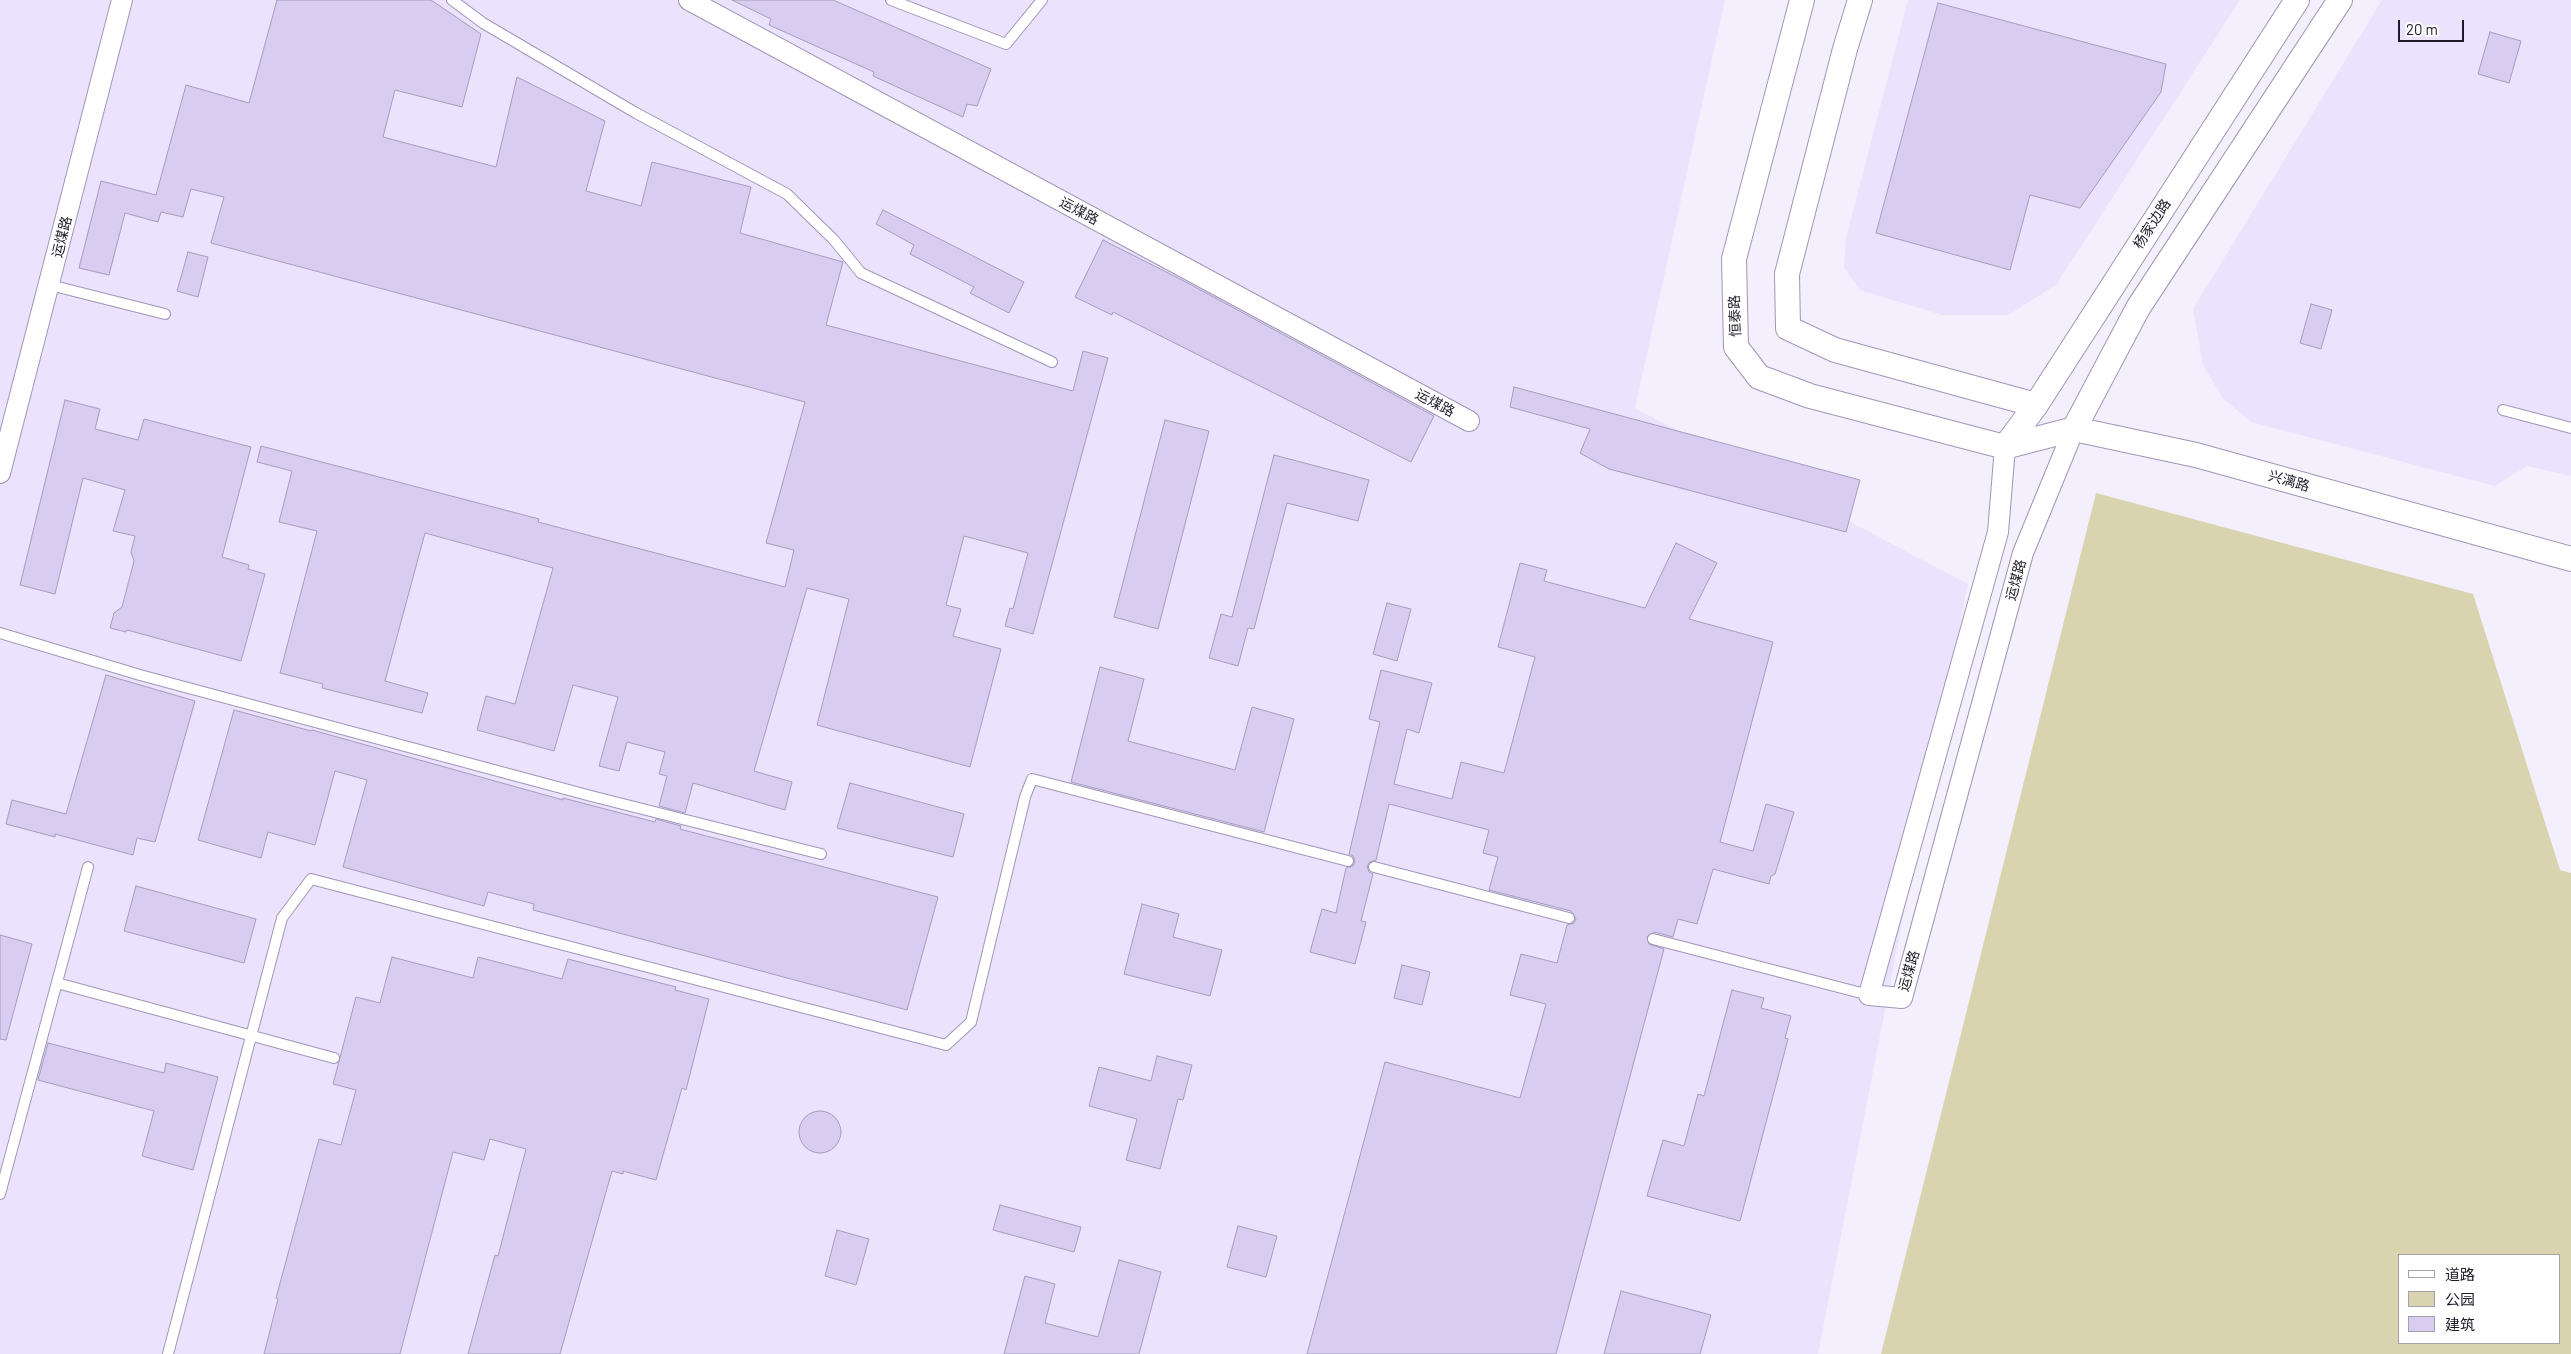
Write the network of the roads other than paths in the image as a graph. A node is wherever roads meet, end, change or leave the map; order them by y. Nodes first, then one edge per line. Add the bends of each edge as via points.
1 (122, 0) edge
2 (452, 0) edge
3 (688, 0) edge
4 (891, 0) edge
5 (1042, 0) edge
6 (1802, 0) edge
7 (1860, 0) edge
8 (2297, 0) edge
9 (2340, 0) edge
10 (50, 285) junction
11 (165, 314) dead end
12 (1052, 362) dead end
13 (2036, 404) junction
14 (2502, 410) dead end
15 (1470, 421) dead end
16 (2570, 425) edge
17 (2074, 429) junction
18 (2005, 447) junction
19 (0, 473) edge
20 (2571, 560) edge
21 (0, 633) edge
22 (821, 854) dead end
23 (1348, 861) dead end
24 (88, 867) dead end
25 (1374, 867) dead end
26 (1569, 918) dead end
27 (1653, 940) dead end
28 (57, 983) junction
29 (1869, 995) junction
30 (251, 1036) junction
31 (334, 1058) dead end
32 (0, 1194) edge
33 (168, 1354) edge

1 - 10 street, 运煤路
2 - 12 lane via 483,23 636,113 787,194 834,240 861,273
3 - 15 street, 运煤路
4 - 5 lane via 1006,44
6 - 18 street, 恒泰路 via 1734,260 1736,347 1759,377 1810,396
7 - 13 street via 1787,274 1788,328 1835,350
8 - 13 street, 杨家边路
9 - 17 street via 2138,308
10 - 11 lane
10 - 19 street, 运煤路
13 - 18 street, 杨家边路
14 - 16 lane
17 - 18 street, 兴漓路
17 - 20 street, 兴漓路 via 2196,455
17 - 29 street, 运煤路 via 2023,553 1902,998
18 - 29 street via 1998,532
21 - 22 lane via 150,677 591,796
23 - 30 lane via 1032,779 970,1022 946,1045 311,879 282,918
24 - 28 lane
25 - 26 lane
27 - 29 lane
28 - 30 lane
28 - 32 lane
30 - 31 lane
30 - 33 lane

